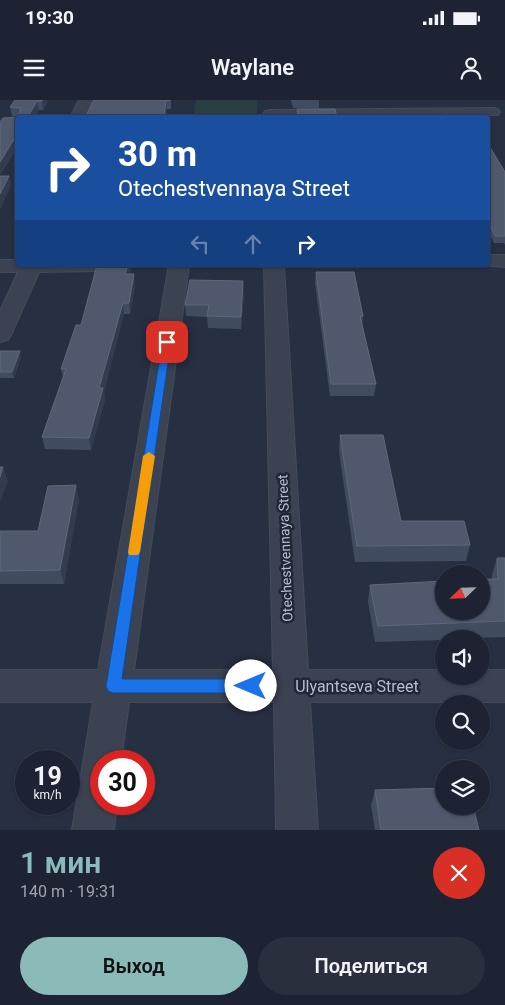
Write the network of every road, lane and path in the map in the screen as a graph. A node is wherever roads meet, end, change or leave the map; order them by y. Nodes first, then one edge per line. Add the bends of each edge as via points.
1 (86, 100) edge
2 (364, 100) edge
3 (489, 106) edge
4 (269, 110) edge
5 (332, 113) junction
6 (78, 115) edge
7 (501, 125) dead end
8 (490, 261) edge
9 (505, 261) edge
10 (0, 266) edge
11 (15, 266) edge
12 (31, 267) edge
13 (179, 267) edge
14 (274, 267) edge
15 (0, 335) edge
16 (0, 686) edge
17 (113, 686) junction
18 (291, 686) junction
19 (505, 686) edge
20 (104, 750) edge
21 (95, 815) edge
22 (93, 830) edge
23 (297, 830) edge

1 - 6 street
2 - 5 street via 364,103
3 - 5 street
3 - 7 street
4 - 5 street
8 - 9 street
10 - 11 street
12 - 15 street
13 - 17 street
14 - 18 street, Otechestvennaya Street
16 - 17 street, Ulyantseva Street
17 - 18 street, Ulyantseva Street
17 - 20 street
18 - 19 street, Ulyantseva Street
18 - 23 street, Otechestvennaya Street
21 - 22 street

